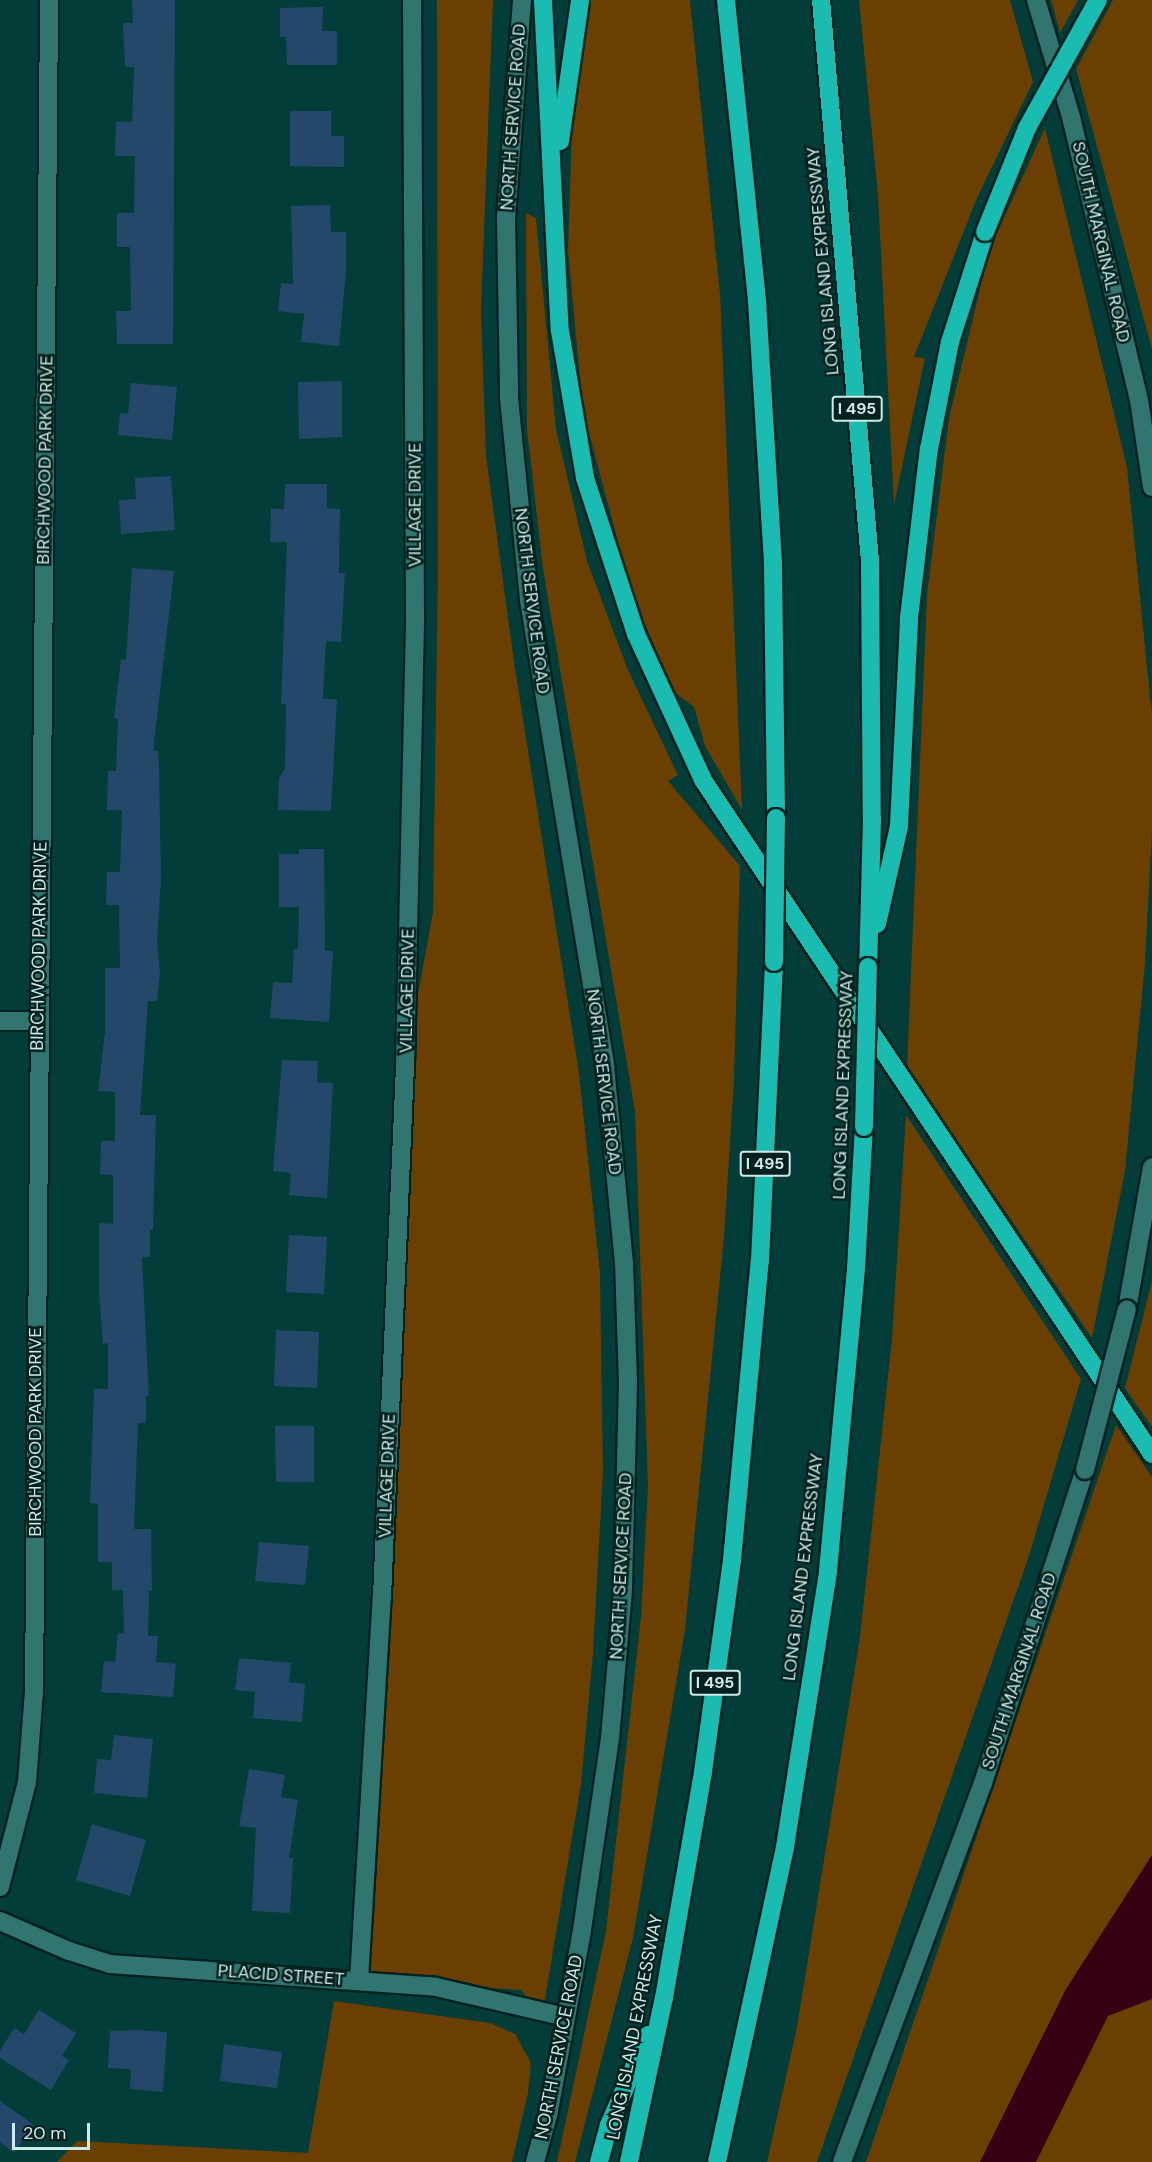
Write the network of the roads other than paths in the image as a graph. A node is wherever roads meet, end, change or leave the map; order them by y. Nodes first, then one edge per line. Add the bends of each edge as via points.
1 (49, 0) edge
2 (412, 0) edge
3 (522, 0) edge
4 (543, 0) edge
5 (580, 0) edge
6 (726, 0) edge
7 (821, 0) edge
8 (1036, 0) edge
9 (1098, 0) edge
10 (554, 178) junction
11 (1152, 487) edge
12 (868, 967) junction
13 (0, 1021) edge
14 (38, 1021) junction
15 (1152, 1167) edge
16 (1152, 1454) edge
17 (0, 1887) edge
18 (0, 1921) edge
19 (359, 1980) junction
20 (664, 1998) junction
21 (566, 2017) junction
22 (535, 2162) edge
23 (599, 2162) edge
24 (629, 2162) edge
25 (717, 2162) edge
26 (842, 2162) edge

1 - 14 street, BIRCHWOOD PARK DRIVE
2 - 19 street, VILLAGE DRIVE via 415,615 405,1065 382,1597
3 - 21 street, NORTH SERVICE ROAD via 506,218 509,398 529,600 605,1066 624,1262 628,1382 623,1590 610,1738
4 - 10 highway
5 - 10 highway
6 - 20 highway, LONG ISLAND EXPRESSWAY / I 495, bridge via 761,370 773,565 774,962 760,1261 732,1560 703,1772
7 - 12 highway, LONG ISLAND EXPRESSWAY / I 495 via 870,561 872,819
8 - 11 street, SOUTH MARGINAL ROAD via 1071,117 1136,389
9 - 12 highway, bridge via 1027,128 985,232 950,342 929,449 909,618 899,826
10 - 16 highway via 560,332 585,478 636,634 667,705 703,780
12 - 25 highway, LONG ISLAND EXPRESSWAY / I 495, bridge via 856,1269 828,1570 785,1847
13 - 14 street
14 - 17 street, BIRCHWOOD PARK DRIVE via 34,1692 27,1782
15 - 26 street, SOUTH MARGINAL ROAD, bridge via 1127,1309 1084,1470 983,1784
18 - 19 street, PLACID STREET via 110,1964
19 - 21 street, PLACID STREET via 436,1987
20 - 23 highway via 609,2125
20 - 24 highway, LONG ISLAND EXPRESSWAY / I 495
21 - 22 street, NORTH SERVICE ROAD

